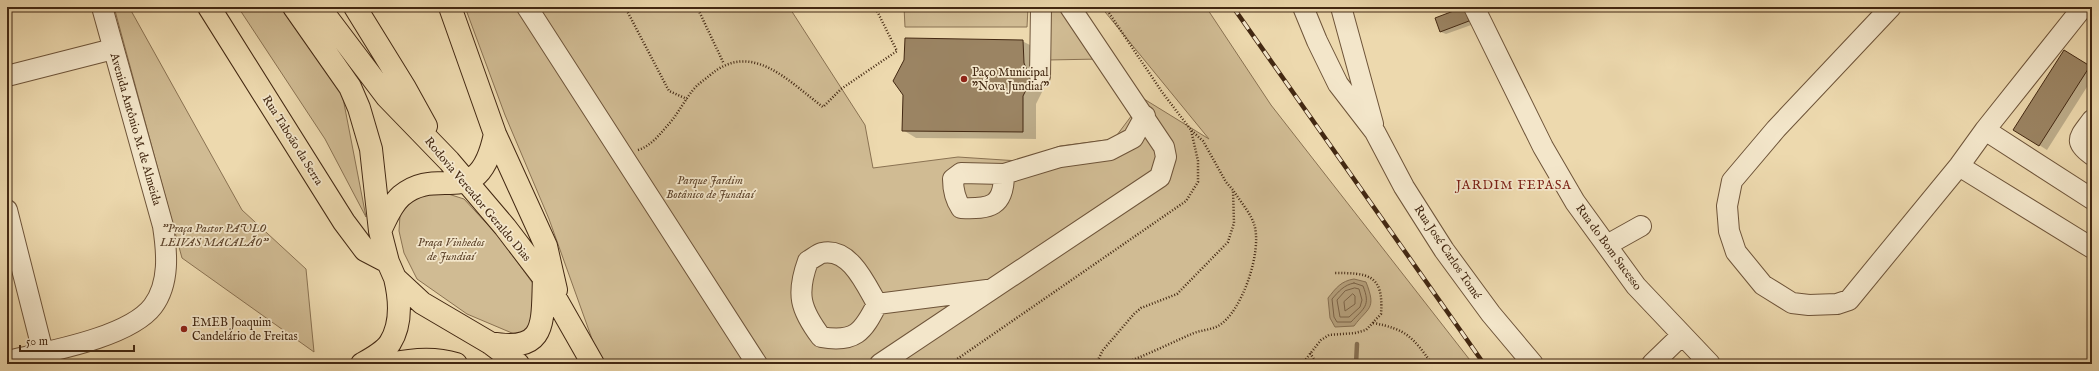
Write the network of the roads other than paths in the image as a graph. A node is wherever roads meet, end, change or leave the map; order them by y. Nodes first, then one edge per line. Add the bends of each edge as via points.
1 (102, 7) edge
2 (209, 7) edge
3 (294, 7) edge
4 (319, 7) edge
5 (356, 7) edge
6 (450, 7) edge
7 (527, 7) edge
8 (1041, 7) edge
9 (1070, 7) edge
10 (1303, 7) edge
11 (1341, 7) edge
12 (1474, 7) edge
13 (1891, 7) edge
14 (2083, 7) edge
15 (113, 49) junction
16 (7, 76) edge
17 (1040, 76) dead end
18 (1145, 116) junction
19 (2092, 120) edge
20 (1984, 130) junction
21 (1375, 132) junction
22 (495, 134) junction
23 (437, 147) junction
24 (2092, 156) edge
25 (1959, 166) junction
26 (1004, 174) dead end
27 (467, 182) junction
28 (2092, 199) edge
29 (7, 210) edge
30 (1641, 226) dead end
31 (380, 231) junction
32 (1607, 245) junction
33 (2092, 248) edge
34 (391, 270) junction
35 (544, 278) junction
36 (993, 289) junction
37 (558, 301) junction
38 (877, 304) junction
39 (1682, 335) junction
40 (490, 343) junction
41 (390, 354) edge
42 (44, 358) edge
43 (7, 361) edge
44 (422, 361) edge
45 (362, 364) edge
46 (456, 364) edge
47 (518, 364) edge
48 (593, 364) edge
49 (757, 364) edge
50 (880, 364) edge
51 (1533, 364) edge
52 (1652, 364) edge
53 (1710, 364) edge

1 - 15 street, Avenida Antônio M. de Almeida
2 - 34 main road, Rua Taboão da Serra via 344,222 365,250
3 - 31 main road via 350,87 359,108 371,149
4 - 23 main road, Rodovia Vereador Geraldo Dias via 387,97
5 - 23 main road via 406,88
6 - 22 main road
7 - 49 street
8 - 17 street
9 - 18 street
10 - 21 street via 1338,84
11 - 21 street
12 - 32 street, Rua do Bom Sucesso via 1543,147 1575,202
13 - 25 street via 1776,129 1732,181 1727,206 1729,231 1736,252 1763,285 1792,303 1837,304 1849,300
14 - 20 street
15 - 16 street
15 - 42 street, Avenida Antônio M. de Almeida via 163,226 167,250 162,288 153,306 139,318 122,328
18 - 26 street via 1133,138 1110,150 1060,157
18 - 36 street via 1164,146 1166,157 1160,177
19 - 24 street via 2079,139 2081,148
20 - 25 street
20 - 28 street
21 - 51 street, Rua José Carlos Tomé via 1404,187 1444,250 1491,314
22 - 27 main road via 484,167
22 - 37 main road via 546,246
23 - 27 main road, Rodovia Vereador Geraldo Dias
25 - 33 street
27 - 31 main road via 422,185 401,196
27 - 35 main road, Rodovia Vereador Geraldo Dias
29 - 42 street
30 - 32 street
31 - 34 main road
32 - 39 street, Rua do Bom Sucesso via 1636,286
34 - 40 main road via 422,303
34 - 41 main road via 399,307
35 - 37 main road, Rodovia Vereador Geraldo Dias
35 - 40 main road via 542,323 537,334 520,345
36 - 38 street
36 - 50 street
37 - 48 main road, Rodovia Vereador Geraldo Dias
38 - 38 street via 866,326 850,338 821,337 808,319 802,301 802,278 808,261 823,253 841,256 857,270
39 - 52 street
39 - 53 street, Rua do Bom Sucesso
40 - 47 main road
41 - 44 main road
41 - 45 main road
42 - 43 street, Avenida Antônio M. de Almeida
44 - 46 main road

